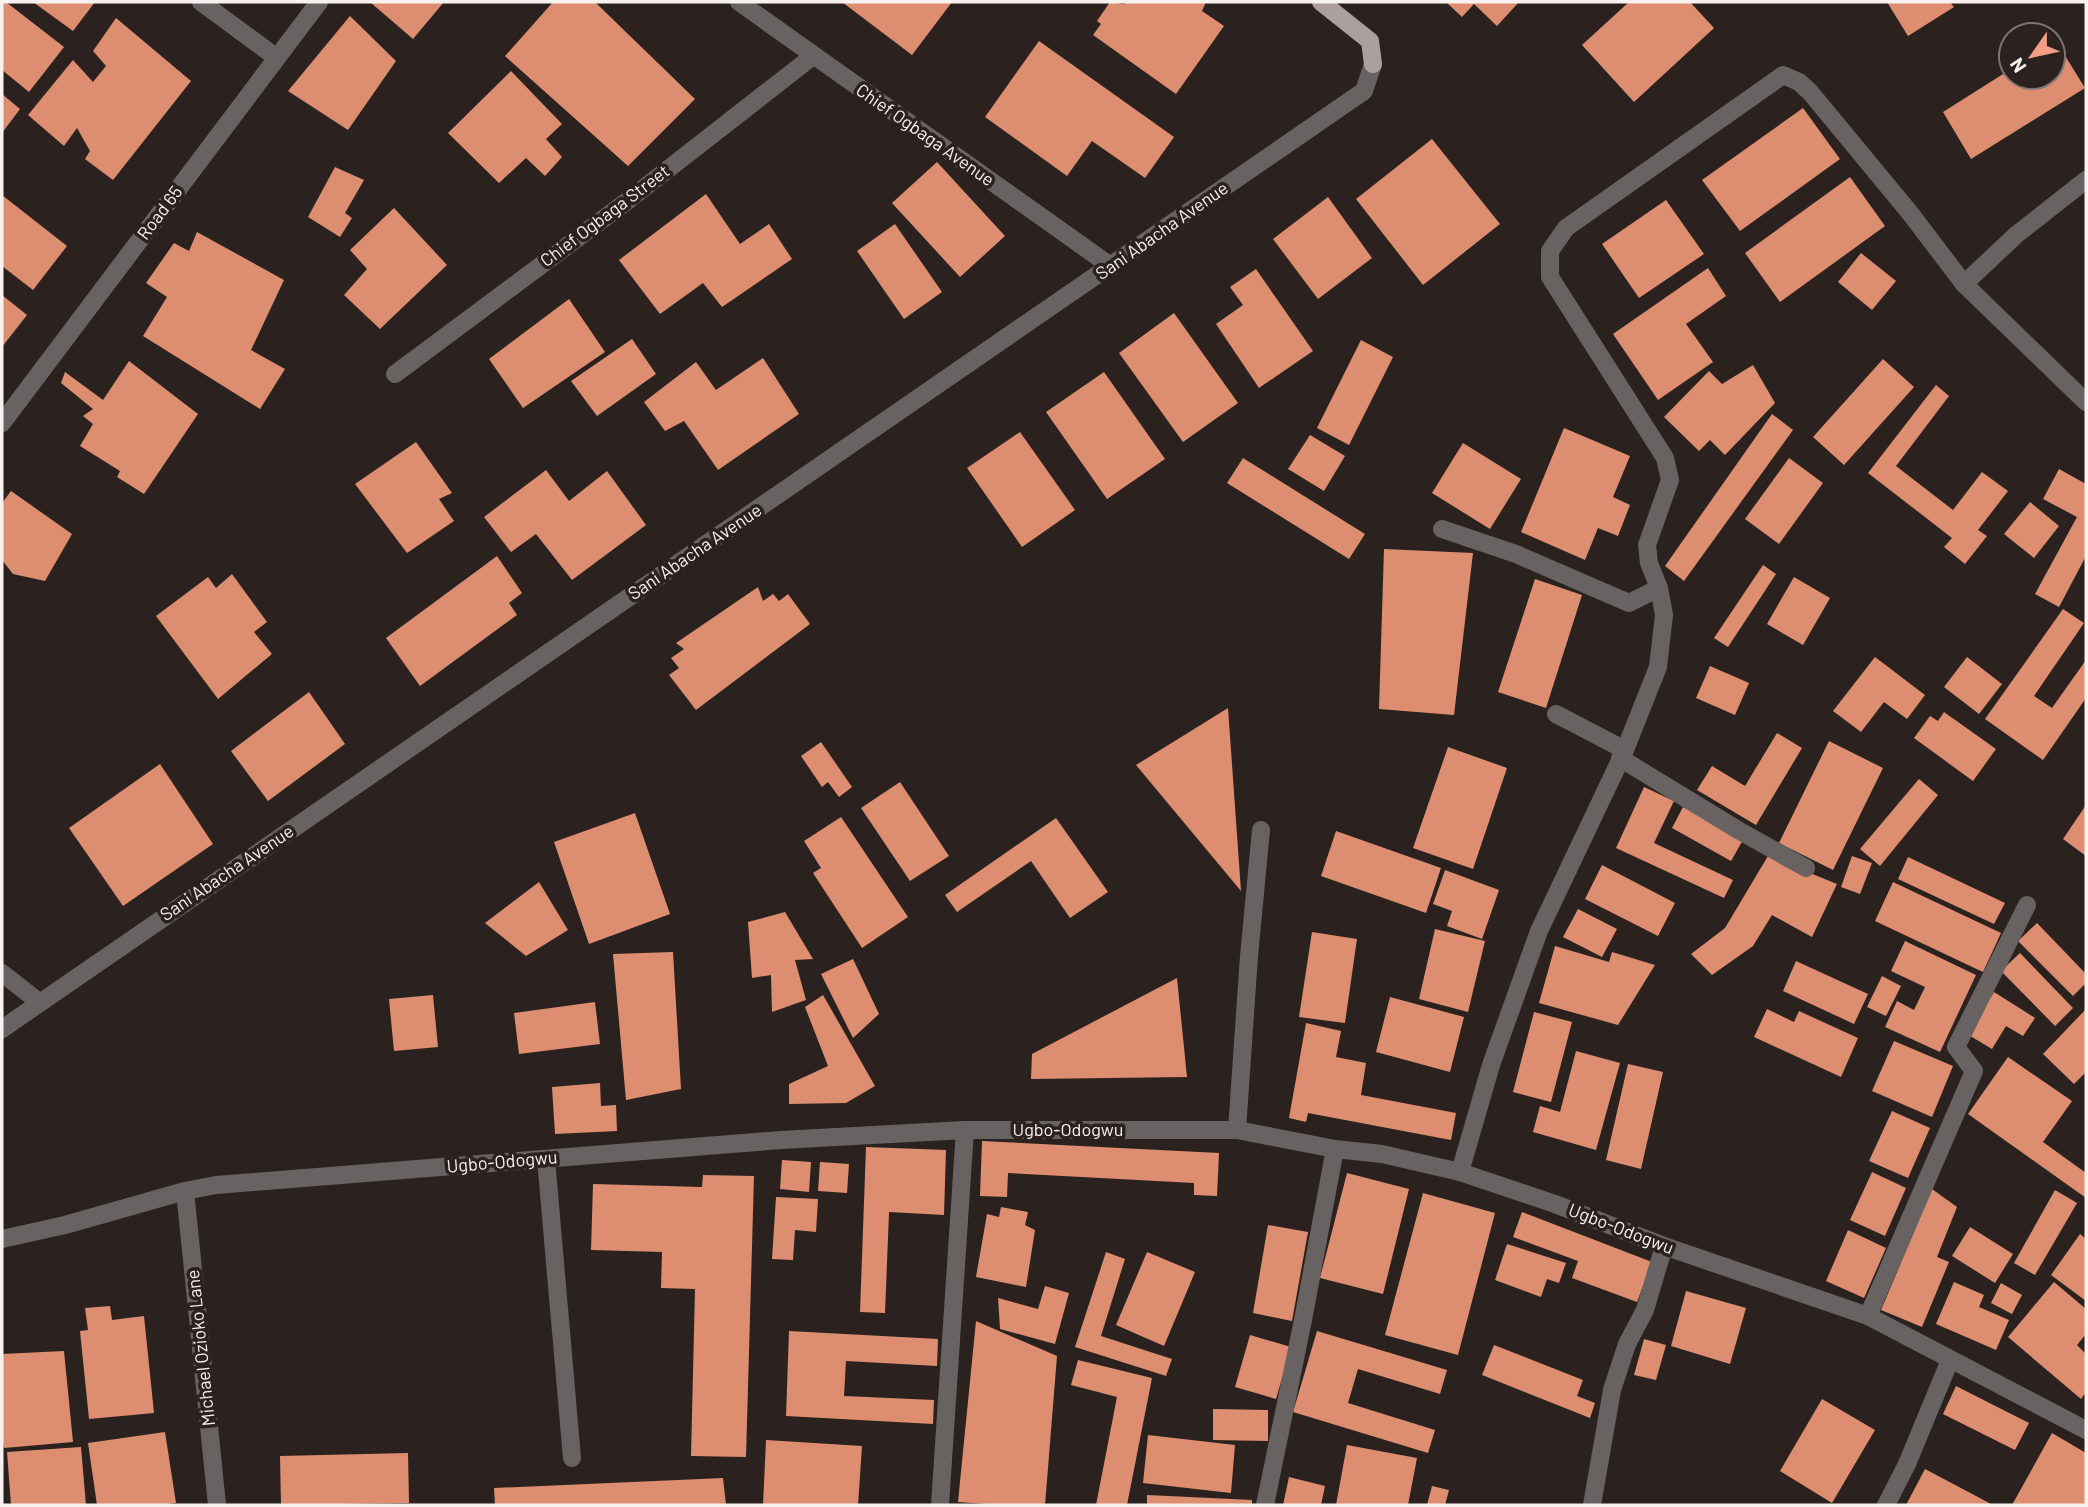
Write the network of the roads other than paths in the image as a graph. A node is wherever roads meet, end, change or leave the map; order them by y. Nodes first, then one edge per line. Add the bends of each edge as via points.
1 (201, 2) edge
2 (319, 2) edge
3 (739, 2) edge
4 (1321, 2) edge
5 (813, 56) junction
6 (277, 58) junction
7 (1373, 64) joint
8 (2086, 180) edge
9 (1112, 267) junction
10 (1964, 284) junction
11 (394, 374) dead end
12 (2086, 402) edge
13 (2, 423) edge
14 (1442, 529) dead end
15 (1659, 588) junction
16 (1556, 714) dead end
17 (1623, 754) junction
18 (1261, 831) dead end
19 (1806, 868) dead end
20 (2027, 905) dead end
21 (2, 973) edge
22 (39, 1002) junction
23 (2, 1029) edge
24 (965, 1130) junction
25 (1237, 1130) junction
26 (1335, 1149) junction
27 (545, 1159) junction
28 (1460, 1172) junction
29 (185, 1191) junction
30 (2, 1239) edge
31 (1664, 1246) junction
32 (1868, 1316) junction
33 (1950, 1360) junction
34 (2086, 1430) edge
35 (572, 1458) dead end
36 (217, 1505) edge
37 (940, 1505) edge
38 (1265, 1505) edge
39 (1592, 1505) edge
40 (1886, 1505) edge

1 - 6 street
2 - 6 street, Road 65
3 - 5 street, Chief Ogbaga Avenue
4 - 7 main road via 1370,41
5 - 9 street, Chief Ogbaga Avenue
5 - 11 street, Chief Ogbaga Street
6 - 13 street, Road 65
7 - 9 street, Sani Abacha Avenue via 1364,91
8 - 10 street via 2016,235
9 - 22 street, Sani Abacha Avenue
10 - 12 street
10 - 15 street via 1810,92 1783,75 1566,228 1550,251 1550,277 1665,458 1670,480 1647,545
14 - 15 street via 1516,554 1629,603
15 - 17 street via 1664,615 1658,667
16 - 17 street
17 - 19 street via 1738,830
17 - 28 street via 1539,931 1491,1065
18 - 25 street
20 - 32 street via 1956,1047 1974,1071
21 - 22 street
22 - 23 street, Sani Abacha Avenue
24 - 25 street, Ugbo-Odogwu
24 - 27 street, Ugbo-Odogwu
24 - 37 street
25 - 26 street, Ugbo-Odogwu
26 - 28 street, Ugbo-Odogwu via 1382,1154
26 - 38 street
27 - 29 street, Ugbo-Odogwu
27 - 35 street
28 - 31 street, Ugbo-Odogwu
29 - 30 street, Ugbo-Odogwu
29 - 36 street, Michael Ozioko Lane
31 - 32 street, Ugbo-Odogwu
31 - 39 street via 1645,1310 1627,1344 1612,1390
32 - 33 street, Ugbo-Odogwu
33 - 34 street, Ugbo-Odogwu
33 - 40 street

